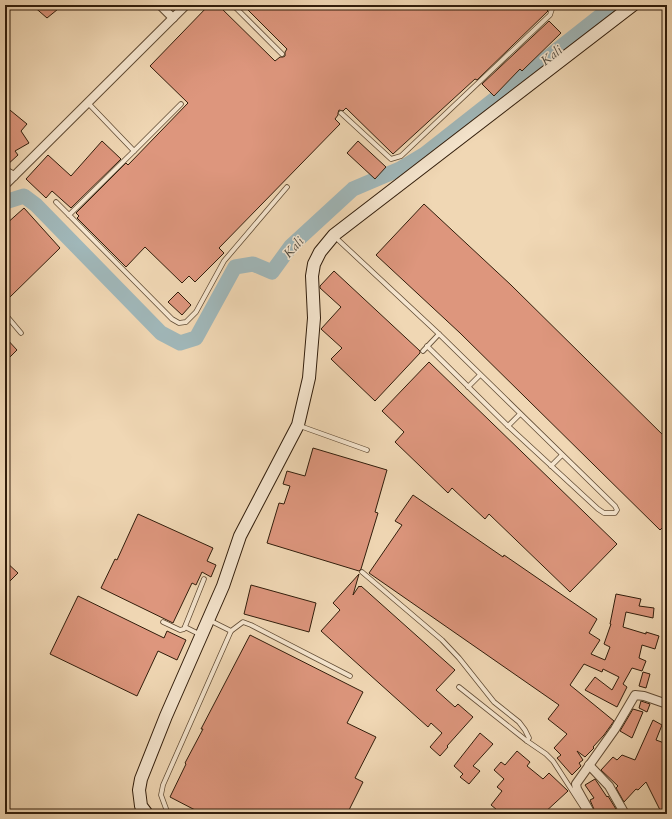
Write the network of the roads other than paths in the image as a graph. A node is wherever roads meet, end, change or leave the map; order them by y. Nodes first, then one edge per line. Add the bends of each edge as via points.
1 (160, 5) edge
2 (186, 5) edge
3 (233, 5) edge
4 (549, 5) edge
5 (633, 5) edge
6 (173, 18) junction
7 (282, 54) dead end
8 (88, 103) junction
9 (181, 104) dead end
10 (341, 113) dead end
11 (134, 151) junction
12 (5, 171) edge
13 (14, 176) junction
14 (5, 185) edge
15 (287, 187) dead end
16 (56, 202) dead end
17 (69, 215) junction
18 (334, 235) junction
19 (5, 314) edge
20 (21, 333) dead end
21 (438, 334) junction
22 (427, 346) junction
23 (423, 351) dead end
24 (480, 375) junction
25 (468, 387) junction
26 (520, 414) junction
27 (298, 425) junction
28 (508, 426) junction
29 (367, 450) dead end
30 (562, 455) junction
31 (551, 466) junction
32 (362, 572) dead end
33 (204, 579) dead end
34 (208, 620) junction
35 (163, 622) dead end
36 (185, 628) junction
37 (231, 631) junction
38 (202, 635) junction
39 (350, 676) dead end
40 (459, 687) dead end
41 (667, 704) edge
42 (527, 741) junction
43 (589, 765) junction
44 (147, 814) edge
45 (168, 814) edge
46 (587, 814) edge
47 (591, 814) edge
48 (625, 814) edge

1 - 6 street
2 - 6 street
3 - 7 lane
4 - 10 lane via 552,9 550,15 402,156 392,159
5 - 18 street
6 - 8 street
8 - 11 lane
8 - 13 street
9 - 11 lane
11 - 17 lane
12 - 13 street
13 - 14 street
15 - 17 lane via 224,262 196,312 186,322 178,323 172,319
16 - 17 lane
18 - 21 lane
18 - 27 street via 314,264 314,318 309,378
19 - 20 lane
21 - 22 lane
21 - 24 lane
22 - 23 lane
22 - 25 lane
24 - 25 lane
24 - 26 lane
25 - 28 lane
26 - 28 lane
26 - 30 lane
27 - 29 lane
27 - 34 street via 240,536
28 - 31 lane
30 - 31 lane
30 - 31 lane via 614,506 617,510 614,514 604,513 598,509
32 - 42 lane via 442,640 494,702 519,722 529,738
33 - 36 lane
34 - 37 lane
34 - 38 street
35 - 36 lane via 181,630
36 - 38 lane
37 - 39 lane via 243,622 251,625
37 - 45 lane via 163,785 161,795
38 - 44 street via 141,779 141,806
40 - 42 lane
41 - 43 street via 635,695
42 - 46 lane via 553,761
43 - 47 street via 576,786
43 - 48 street via 610,786

